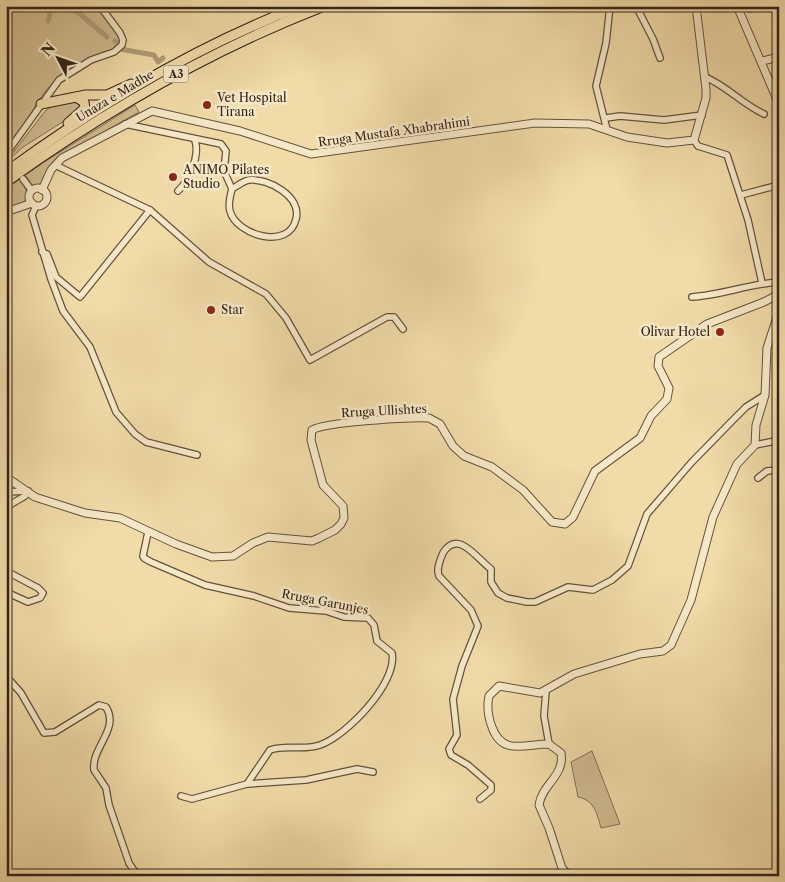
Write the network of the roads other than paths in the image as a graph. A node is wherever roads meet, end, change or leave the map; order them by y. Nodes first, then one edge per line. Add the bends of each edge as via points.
1 (100, 6) edge
2 (301, 6) edge
3 (324, 6) edge
4 (610, 6) edge
5 (636, 6) edge
6 (696, 6) edge
7 (738, 6) edge
8 (763, 6) edge
9 (779, 57) edge
10 (660, 58) dead end
11 (762, 61) junction
12 (705, 77) junction
13 (148, 80) junction
14 (76, 97) junction
15 (41, 104) junction
16 (779, 104) edge
17 (764, 114) dead end
18 (702, 115) junction
19 (606, 118) junction
20 (124, 124) junction
21 (607, 130) junction
22 (195, 140) junction
23 (694, 140) junction
24 (36, 150) junction
25 (7, 156) edge
26 (55, 165) junction
27 (6, 172) edge
28 (23, 178) dead end
29 (6, 182) edge
30 (779, 185) edge
31 (232, 189) junction
32 (42, 190) junction
33 (32, 191) junction
34 (178, 191) dead end
35 (740, 195) junction
36 (34, 205) junction
37 (150, 210) junction
38 (6, 212) edge
39 (42, 252) junction
40 (779, 282) edge
41 (762, 283) junction
42 (779, 294) edge
43 (692, 297) dead end
44 (779, 311) edge
45 (403, 329) dead end
46 (765, 395) junction
47 (755, 445) junction
48 (779, 445) edge
49 (197, 455) dead end
50 (779, 470) edge
51 (6, 477) edge
52 (758, 478) dead end
53 (28, 491) junction
54 (6, 492) edge
55 (6, 507) edge
56 (148, 532) junction
57 (6, 571) edge
58 (6, 592) edge
59 (6, 676) edge
60 (546, 691) junction
61 (549, 744) junction
62 (373, 772) dead end
63 (247, 784) junction
64 (180, 796) dead end
65 (480, 799) dead end
66 (143, 876) edge
67 (569, 876) edge

1 - 15 street via 120,33 122,45 59,80
2 - 13 highway, Unaza e Madhe / A3
3 - 29 highway, Unaza e Madhe / A3 via 252,36 159,83
4 - 19 street via 596,86
5 - 10 street
6 - 12 street
7 - 8 street via 749,9
7 - 11 street
9 - 11 street
11 - 16 street
12 - 17 street
12 - 18 street via 706,98
13 - 14 highway via 135,82 107,95
13 - 24 highway, Unaza e Madhe / A3
14 - 15 highway
14 - 24 highway via 85,104 84,111 43,140
15 - 25 street
18 - 19 street via 664,120
18 - 23 street
19 - 21 street
20 - 21 street, Rruga Mustafa Xhabrahimi via 155,111 317,154 369,144 526,124 589,124
20 - 22 street
20 - 26 street, Rruga Mustafa Xhabrahimi
21 - 23 street, Rruga Mustafa Xhabrahimi via 627,137 668,143
22 - 31 street via 223,146 227,154 224,171
22 - 34 street via 197,146 191,169
23 - 35 street via 698,146 727,155
24 - 27 highway, Unaza e Madhe / A3
26 - 32 street, Rruga Mustafa Xhabrahimi
26 - 37 street
28 - 33 street
30 - 35 street
31 - 31 street via 230,212 243,227 270,237 281,236 293,226 297,211 293,202 278,188 249,180
32 - 33 street
32 - 36 street via 46,200 40,206
33 - 36 street via 29,197
35 - 41 street
36 - 38 street
36 - 39 street via 32,215
37 - 39 street via 80,297 58,280 47,254
37 - 45 street via 209,262 269,297 286,318 310,360 390,314
39 - 49 street via 63,311 90,347 116,412 146,442
40 - 41 street
41 - 43 street
42 - 56 street, Rruga Ullishtes via 707,324 659,357 658,366 669,388 667,399 654,411 640,438 595,471 573,517 565,524 552,522 523,490 492,467 464,456 453,446 440,424 423,418 312,430 310,440 321,480 345,511 341,524 312,541 268,537 233,556 207,556
44 - 46 street via 765,361
46 - 47 street via 756,425
46 - 65 street via 746,407 690,463 647,514 628,566 619,576 598,588 568,587 535,602 516,601 498,593 491,582 491,569 463,544 450,545 443,553 437,571 439,576 467,606 478,626 453,699 456,735 450,749 451,755 491,784 491,790
47 - 48 street via 775,441
47 - 60 street via 737,464 713,517 691,600 671,645 663,651 640,654 574,674
50 - 52 street via 767,471
51 - 53 street, Rruga Ullishtes
53 - 54 street
53 - 55 street
53 - 56 street, Rruga Ullishtes via 35,497 85,512 120,518
56 - 63 street, Rruga Garunjes via 144,558 220,590 254,596 299,610 326,610 344,616 368,618 374,625 377,641 392,653 392,668 384,684 344,732 317,746 270,750
57 - 58 street via 43,593 40,598 28,602
59 - 66 street via 44,733 55,732 99,705 106,707 109,728 96,756 94,770 106,788 131,868
60 - 61 street via 544,716
60 - 61 street via 533,693 499,686 491,691 488,706 496,739 514,746
61 - 67 street via 561,753 561,766 558,774 544,788 539,810 549,828 562,868
62 - 63 street via 357,769 306,780
63 - 64 street via 201,797

